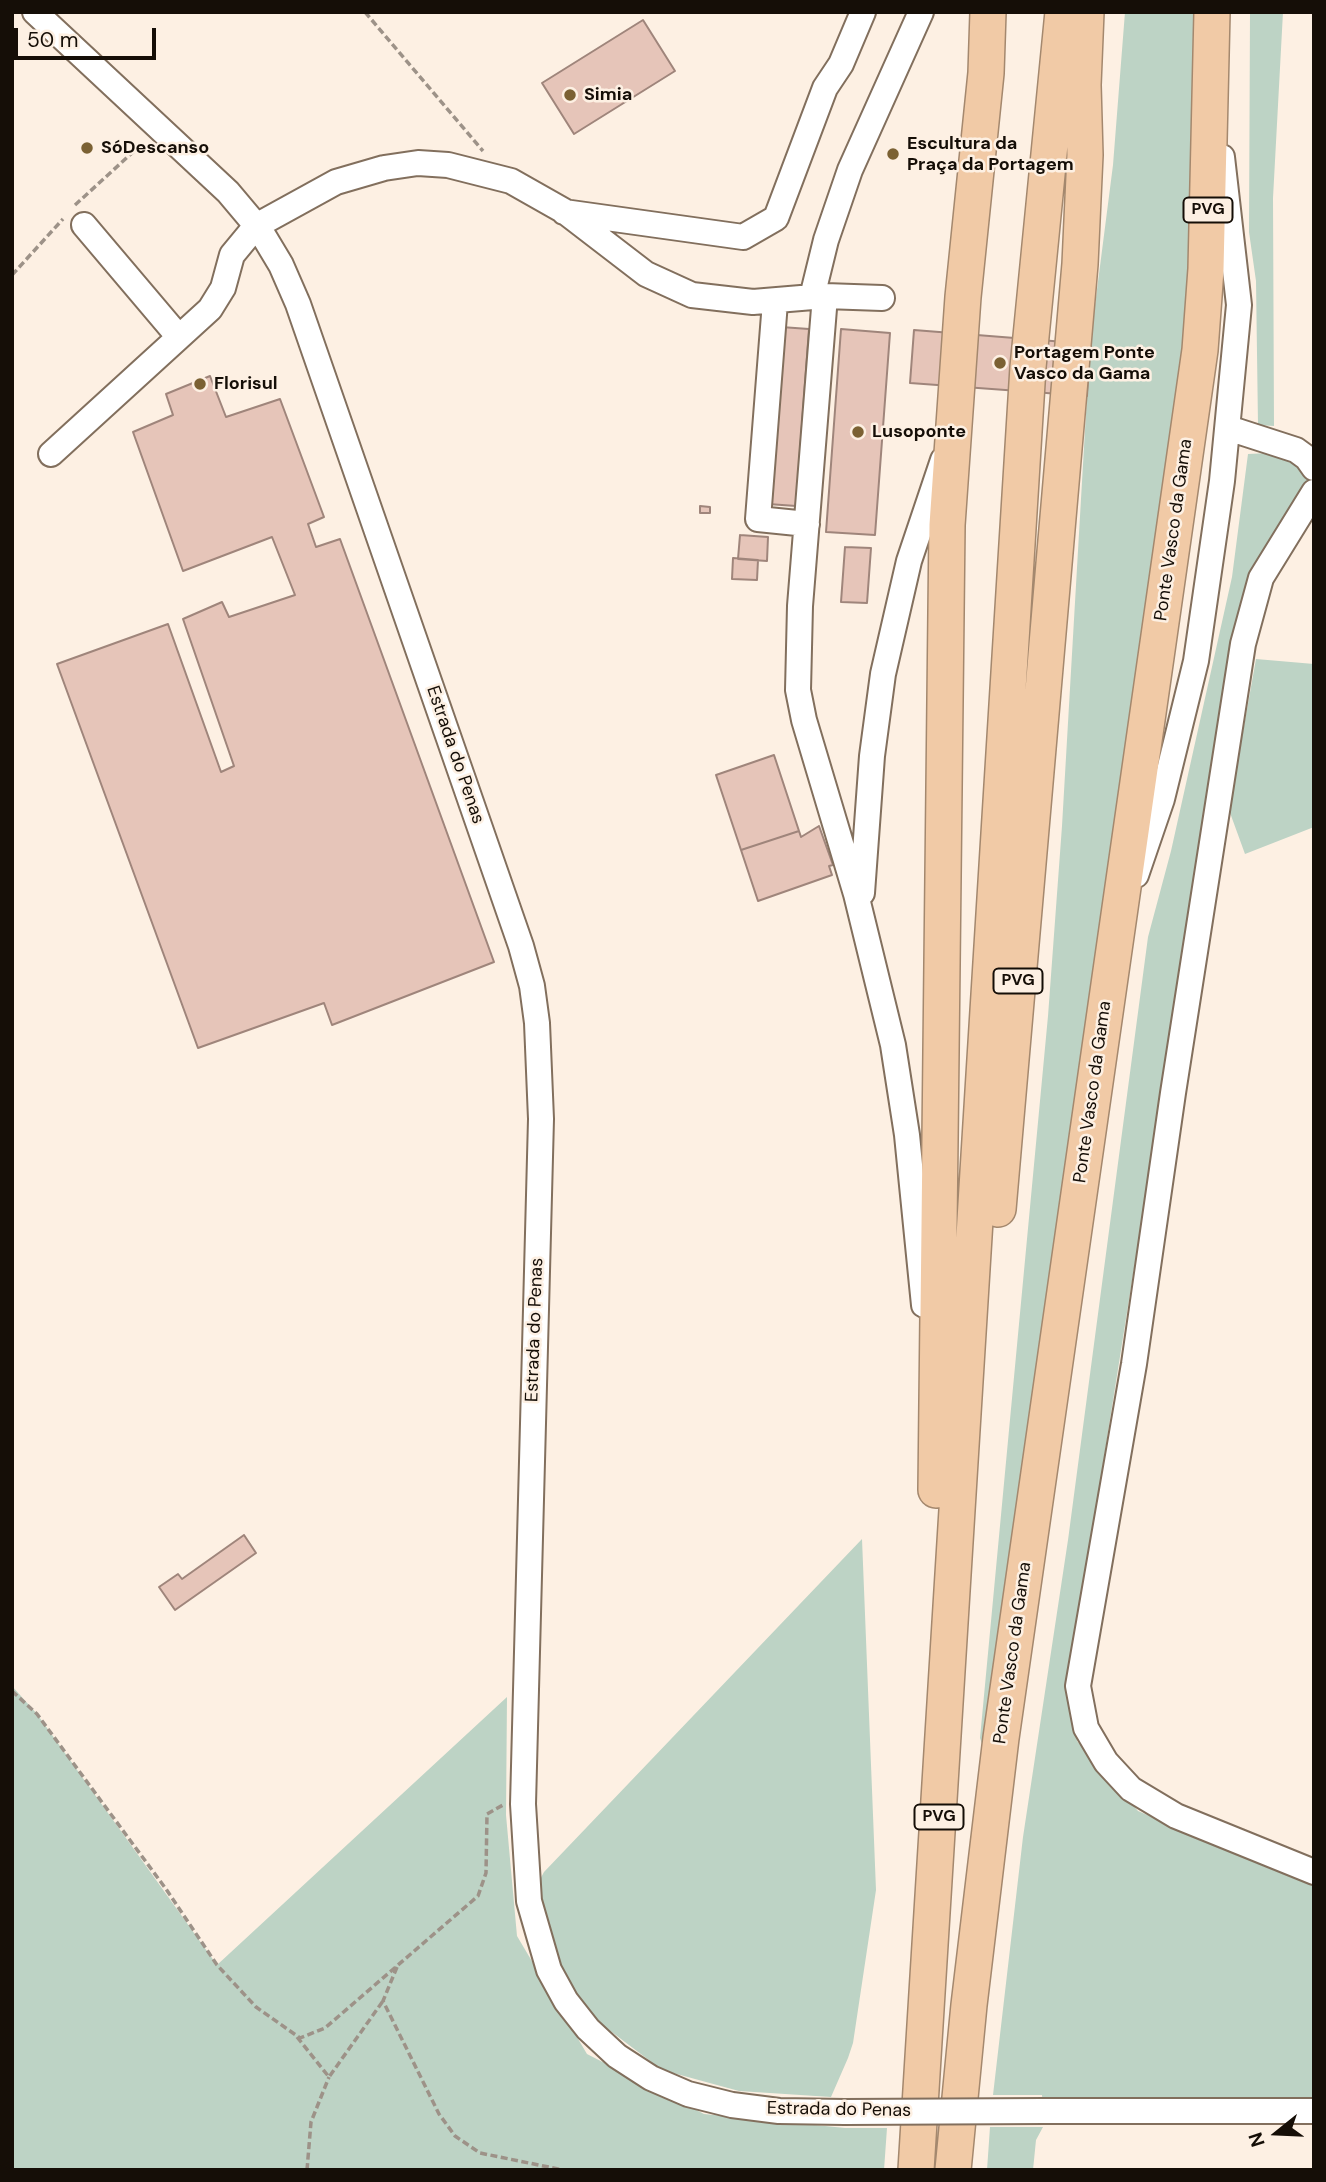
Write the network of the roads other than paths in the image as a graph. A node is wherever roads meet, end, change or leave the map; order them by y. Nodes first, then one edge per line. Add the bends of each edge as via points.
1 (35, 12) edge
2 (863, 12) edge
3 (922, 12) edge
4 (988, 12) edge
5 (1063, 12) edge
6 (1086, 12) edge
7 (1212, 12) edge
8 (1212, 70) junction
9 (564, 211) junction
10 (74, 217) road end
11 (256, 226) junction
12 (819, 296) junction
13 (882, 298) dead end
14 (775, 302) junction
15 (178, 336) junction
16 (1228, 428) junction
17 (953, 429) junction
18 (51, 454) dead end
19 (1314, 468) edge
20 (1314, 492) edge
21 (807, 524) junction
22 (1304, 525) edge
23 (852, 901) junction
24 (1116, 932) junction
25 (936, 1461) junction
26 (1314, 1872) edge
27 (931, 1948) junction
28 (1314, 2110) edge
29 (916, 2170) edge
30 (953, 2170) edge

1 - 11 street, Estrada do Penas via 228,192
2 - 9 street via 841,64 825,88 776,218 743,237
3 - 12 street via 850,170 826,240
4 - 17 highway, PVG
5 - 27 highway, PVG via 1028,367
6 - 27 highway, PVG via 1085,176 1062,499
7 - 8 highway, Ponte Vasco da Gama / PVG
8 - 16 street via 1239,305
8 - 24 highway, Ponte Vasco da Gama / PVG via 1200,350
9 - 11 street via 511,181 456,166 418,163 336,182
9 - 14 street via 668,286 707,298
10 - 15 street
11 - 15 street via 232,255 223,288 210,309
11 - 28 street, Estrada do Penas, bridge via 281,265 298,304 531,986 541,1119 524,1865 537,1937 566,2001 617,2056 651,2078 732,2105 845,2112
12 - 13 street
12 - 14 street
12 - 21 street
14 - 21 street via 758,519
15 - 18 street
16 - 19 street via 1272,441 1307,458
16 - 24 street via 1189,691 1161,799
17 - 23 street via 909,561 883,674
17 - 25 highway, PVG via 946,578
20 - 22 street
21 - 23 street via 798,690
22 - 26 street via 1261,578 1243,644 1134,1364 1077,1686 1086,1728 1106,1762 1131,1789 1176,1816
23 - 25 street via 893,1045 907,1135
24 - 30 highway, Ponte Vasco da Gama / PVG via 1001,1738
25 - 27 highway, PVG
27 - 29 highway, PVG

